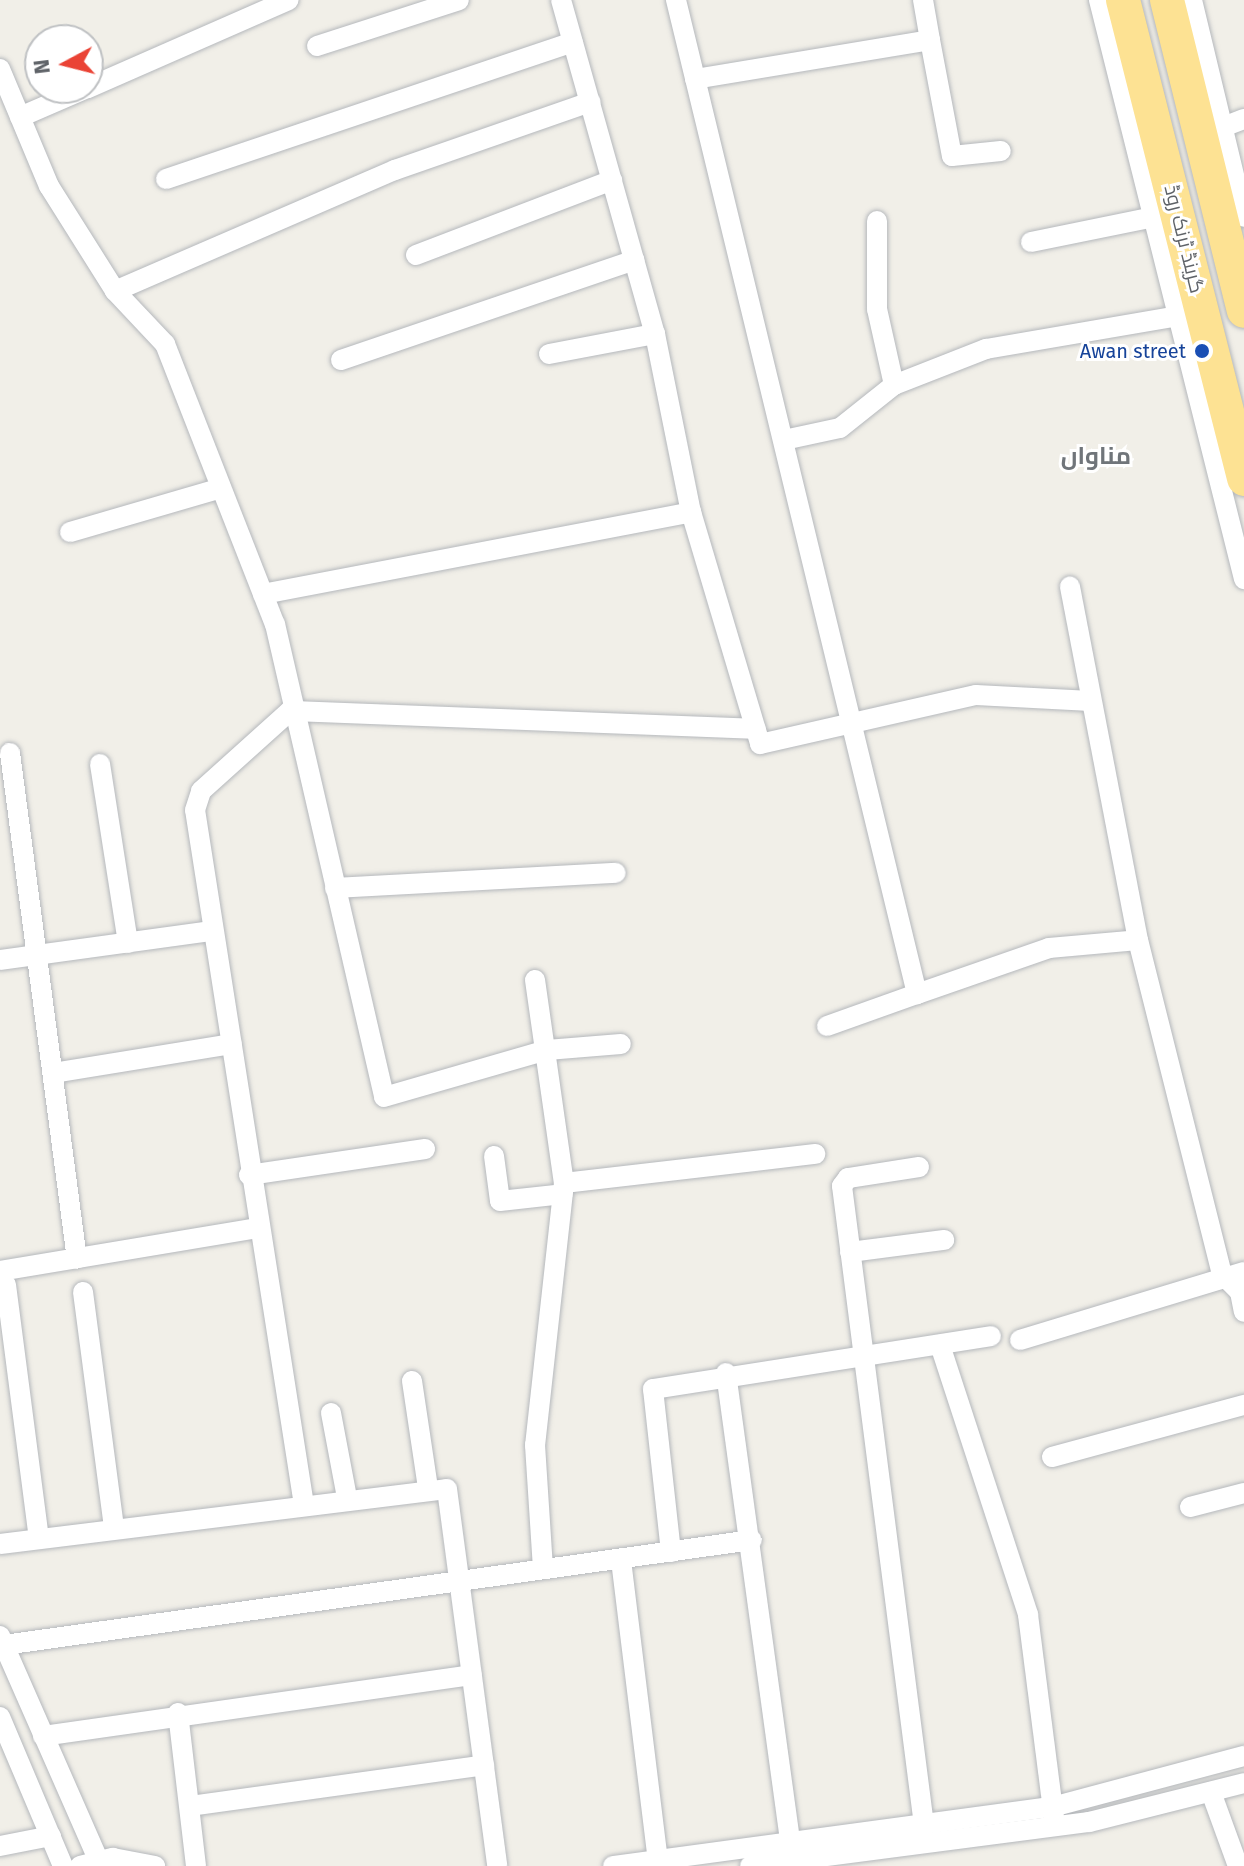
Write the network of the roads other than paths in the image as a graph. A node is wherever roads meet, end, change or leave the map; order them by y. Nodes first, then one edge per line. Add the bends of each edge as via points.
1 (288, 0) edge
2 (459, 0) edge
3 (561, 0) edge
4 (676, 0) edge
5 (923, 0) edge
6 (1099, 0) edge
7 (1123, 0) edge
8 (1167, 0) edge
9 (1192, 0) edge
10 (930, 40) junction
11 (573, 42) junction
12 (317, 46) dead end
13 (0, 69) edge
14 (695, 79) junction
15 (104, 81) edge
16 (590, 102) junction
17 (50, 104) edge
18 (20, 117) junction
19 (1244, 119) edge
20 (1223, 127) junction
21 (1001, 151) dead end
22 (166, 179) dead end
23 (612, 180) junction
24 (1154, 217) junction
25 (1244, 217) edge
26 (877, 221) dead end
27 (1172, 239) junction
28 (1031, 242) dead end
29 (416, 255) dead end
30 (634, 260) junction
31 (115, 291) junction
32 (1244, 311) edge
33 (1179, 316) junction
34 (655, 334) junction
35 (549, 354) dead end
36 (341, 360) dead end
37 (1206, 375) junction
38 (894, 385) junction
39 (784, 440) junction
40 (1244, 479) edge
41 (221, 488) junction
42 (691, 512) junction
43 (70, 532) dead end
44 (1244, 579) edge
45 (1070, 586) dead end
46 (263, 594) junction
47 (1091, 701) junction
48 (290, 711) junction
49 (853, 723) junction
50 (756, 729) junction
51 (10, 753) dead end
52 (100, 764) dead end
53 (616, 873) dead end
54 (335, 888) junction
55 (213, 931) junction
56 (1138, 940) junction
57 (128, 943) junction
58 (37, 955) junction
59 (0, 960) edge
60 (535, 980) dead end
61 (917, 994) junction
62 (827, 1026) dead end
63 (232, 1044) junction
64 (621, 1044) dead end
65 (547, 1050) junction
66 (53, 1073) junction
67 (425, 1149) dead end
68 (815, 1154) dead end
69 (494, 1156) dead end
70 (919, 1167) dead end
71 (249, 1175) junction
72 (564, 1188) junction
73 (257, 1228) junction
74 (944, 1240) dead end
75 (850, 1252) junction
76 (77, 1259) junction
77 (1244, 1272) edge
78 (1222, 1274) junction
79 (3, 1278) edge
80 (83, 1292) dead end
81 (1244, 1312) edge
82 (991, 1336) dead end
83 (1020, 1340) dead end
84 (940, 1345) junction
85 (862, 1355) junction
86 (726, 1373) junction
87 (412, 1381) dead end
88 (1244, 1405) edge
89 (331, 1413) dead end
90 (1052, 1457) dead end
91 (428, 1488) junction
92 (1244, 1493) edge
93 (347, 1498) junction
94 (304, 1505) junction
95 (1190, 1507) dead end
96 (114, 1529) junction
97 (39, 1539) junction
98 (752, 1540) junction
99 (0, 1544) edge
100 (671, 1552) junction
101 (621, 1560) junction
102 (543, 1569) junction
103 (461, 1580) junction
104 (2, 1641) edge
105 (472, 1675) junction
106 (178, 1713) junction
107 (0, 1717) edge
108 (43, 1736) junction
109 (7, 1752) edge
110 (1244, 1756) edge
111 (484, 1765) junction
112 (1244, 1783) edge
113 (1211, 1792) junction
114 (190, 1806) junction
115 (1053, 1817) junction
116 (924, 1825) junction
117 (51, 1836) junction
118 (0, 1846) edge
119 (791, 1852) junction
120 (658, 1860) junction
121 (93, 1864) edge
122 (63, 1866) edge
123 (155, 1866) edge
124 (196, 1866) edge
125 (497, 1866) edge
126 (613, 1866) edge
127 (750, 1866) edge
128 (1238, 1866) edge

1 - 15 street
2 - 12 street
3 - 11 street
4 - 14 street
5 - 10 street
6 - 24 street
7 - 27 highway, گرینڈ ٹرنک روڈ
8 - 32 highway, گرینڈ ٹرنک روڈ
9 - 20 street
10 - 14 street
10 - 21 street via 952,156
11 - 16 street
11 - 22 street
13 - 18 street
14 - 39 street
16 - 23 street
16 - 31 street via 395,170
17 - 18 street
18 - 31 street via 49,186
19 - 20 street
20 - 25 street
23 - 29 street
23 - 30 street
24 - 27 street
24 - 28 street
26 - 38 street via 877,309
27 - 33 street
27 - 37 highway, گرینڈ ٹرنک روڈ
30 - 34 street
30 - 36 street
31 - 41 street via 165,344
33 - 37 street
33 - 38 street via 986,349
34 - 35 street
34 - 42 street
37 - 40 highway, گرینڈ ٹرنک روڈ
37 - 44 street
38 - 39 street via 840,428
39 - 49 street
41 - 43 street
41 - 46 street
42 - 46 street
42 - 50 street
45 - 47 street
46 - 48 street
47 - 49 street via 976,695
47 - 56 street
48 - 50 street
48 - 54 street
48 - 55 street via 196,801
49 - 50 street via 760,744
49 - 61 street
51 - 58 street
52 - 57 street
53 - 54 street
54 - 65 street via 384,1097
55 - 57 street
55 - 63 street
56 - 61 street via 1049,948
56 - 78 street
57 - 58 street
58 - 59 street
58 - 66 street
60 - 65 street
61 - 62 street
63 - 66 street
63 - 71 street
64 - 65 street
65 - 72 street
66 - 76 street
67 - 71 street
68 - 72 street
69 - 72 street via 500,1201
70 - 75 street via 843,1181
71 - 73 street
72 - 102 street via 535,1445
73 - 76 street
73 - 94 street
74 - 75 street
75 - 85 street
76 - 79 street
77 - 78 street
78 - 81 street via 1240,1292
78 - 83 street
79 - 97 street
80 - 96 street
82 - 84 street
84 - 85 street
84 - 115 street via 1028,1615
85 - 86 street
85 - 116 street
86 - 98 street
86 - 100 street via 653,1389
87 - 91 street
88 - 90 street
89 - 93 street
91 - 93 street
91 - 103 street via 441,1486 451,1496
92 - 95 street
93 - 94 street
94 - 96 street
96 - 97 street
97 - 99 street
98 - 100 street
98 - 119 street
100 - 101 street
101 - 102 street
101 - 120 street
102 - 103 street
103 - 104 street
103 - 105 street
104 - 108 street
105 - 106 street
105 - 111 street
106 - 108 street
106 - 114 street
107 - 109 street
108 - 121 street
109 - 117 street
110 - 115 street
111 - 114 street
111 - 125 street
112 - 113 street
113 - 115 street
113 - 128 street
114 - 124 street
115 - 116 street
115 - 119 street
116 - 119 street
117 - 118 street
117 - 122 street
119 - 120 street
119 - 127 street
120 - 126 street
121 - 123 street

